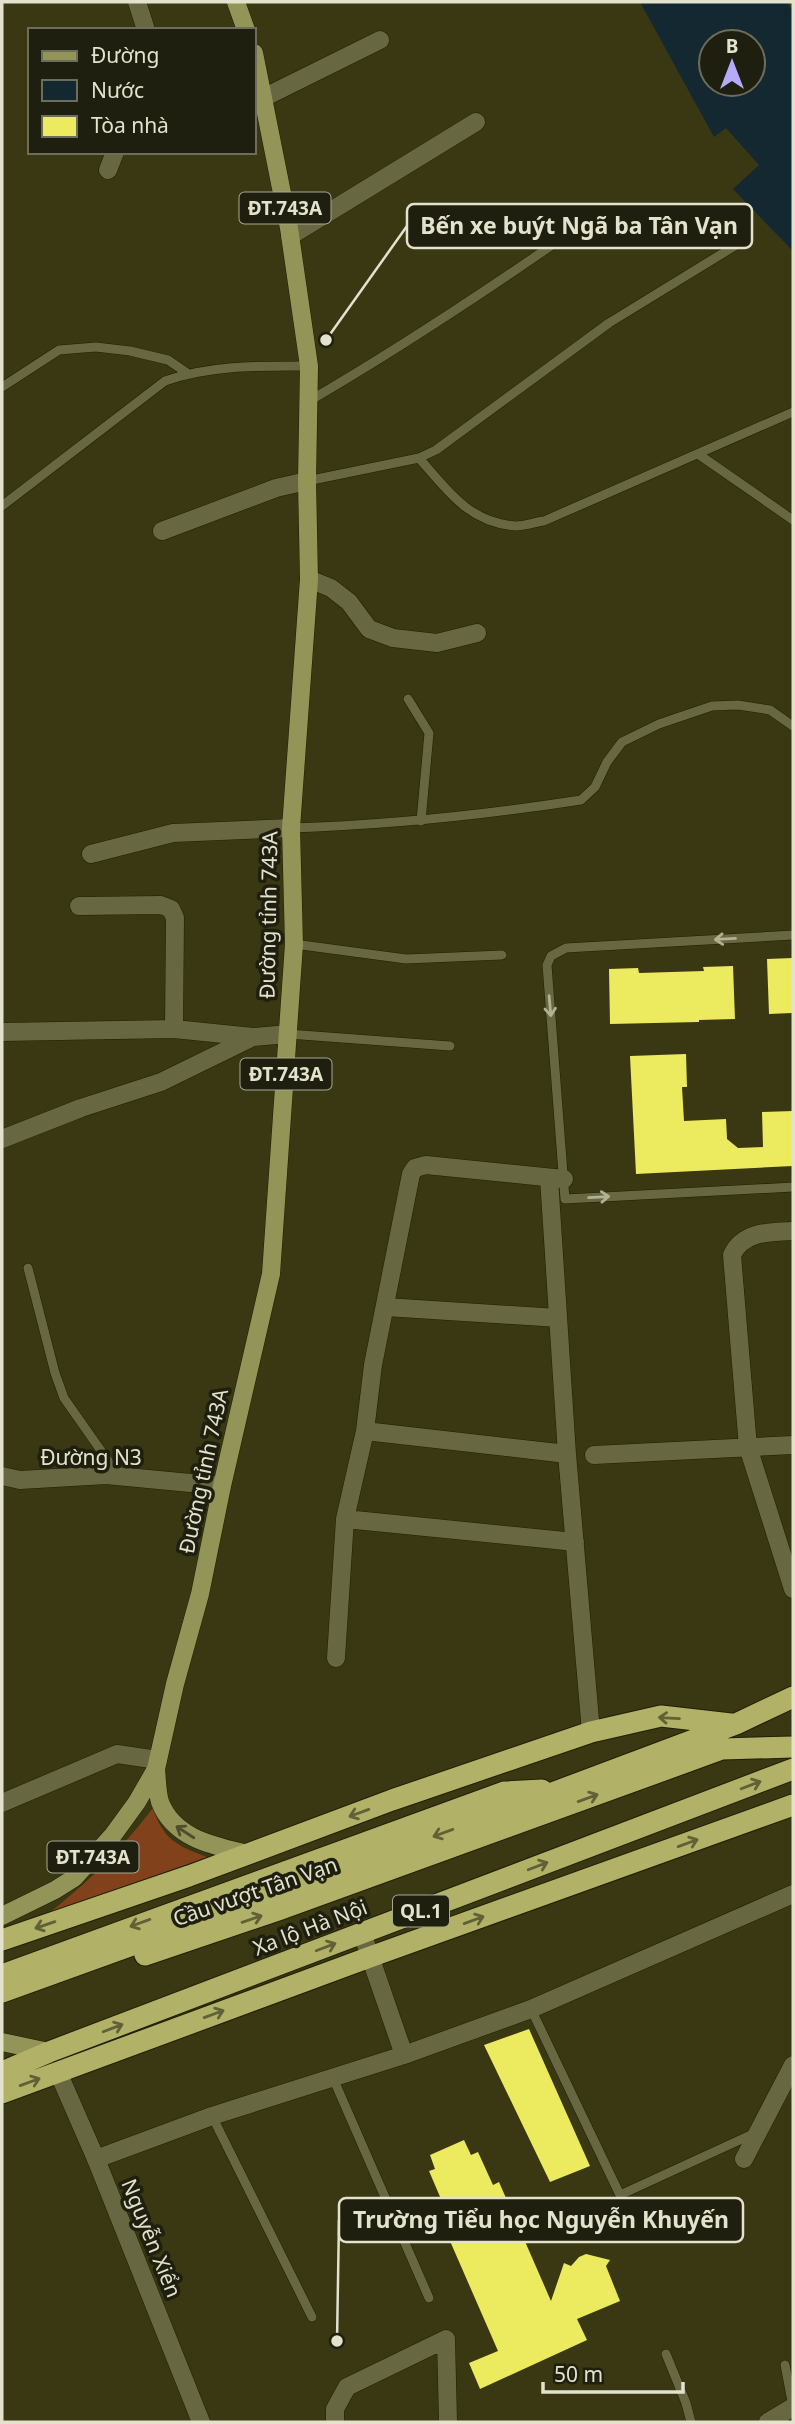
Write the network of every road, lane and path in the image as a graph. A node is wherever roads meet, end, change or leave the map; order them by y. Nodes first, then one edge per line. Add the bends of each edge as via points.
1 (137, 2) edge
2 (236, 2) edge
3 (145, 28) edge
4 (245, 28) edge
5 (380, 40) dead end
6 (256, 61) edge
7 (264, 98) junction
8 (476, 122) dead end
9 (114, 154) edge
10 (107, 170) dead end
11 (594, 216) dead end
12 (290, 236) junction
13 (746, 239) dead end
14 (309, 366) junction
15 (187, 373) junction
16 (2, 387) edge
17 (309, 401) junction
18 (793, 412) edge
19 (698, 454) junction
20 (419, 458) junction
21 (307, 481) junction
22 (2, 506) edge
23 (793, 520) edge
24 (162, 531) dead end
25 (309, 579) junction
26 (477, 633) dead end
27 (408, 699) dead end
28 (793, 726) edge
29 (421, 821) junction
30 (291, 828) junction
31 (91, 854) dead end
32 (79, 906) dead end
33 (793, 935) edge
34 (294, 944) junction
35 (502, 955) dead end
36 (174, 1029) junction
37 (2, 1031) edge
38 (288, 1034) junction
39 (253, 1037) junction
40 (450, 1046) dead end
41 (2, 1139) edge
42 (556, 1178) junction
43 (793, 1187) edge
44 (793, 1231) edge
45 (28, 1268) dead end
46 (386, 1307) junction
47 (558, 1318) junction
48 (365, 1431) junction
49 (793, 1445) edge
50 (748, 1447) junction
51 (567, 1454) junction
52 (594, 1455) dead end
53 (2, 1476) edge
54 (119, 1476) junction
55 (222, 1486) junction
56 (345, 1519) junction
57 (575, 1542) junction
58 (793, 1590) edge
59 (336, 1658) dead end
60 (793, 1697) edge
61 (736, 1724) junction
62 (591, 1732) junction
63 (793, 1747) edge
64 (157, 1764) junction
65 (793, 1769) edge
66 (2, 1803) edge
67 (793, 1805) edge
68 (512, 1808) junction
69 (248, 1854) junction
70 (791, 1900) edge
71 (2, 1916) edge
72 (362, 1933) junction
73 (2, 1940) edge
74 (370, 1957) junction
75 (2, 1975) edge
76 (2, 1992) edge
77 (2, 2005) edge
78 (531, 2009) junction
79 (2, 2042) edge
80 (49, 2052) junction
81 (404, 2055) junction
82 (793, 2065) edge
83 (58, 2072) junction
84 (2, 2073) edge
85 (333, 2078) junction
86 (2, 2092) edge
87 (212, 2116) junction
88 (758, 2132) junction
89 (96, 2159) junction
90 (744, 2159) dead end
91 (429, 2298) dead end
92 (312, 2316) dead end
93 (666, 2354) dead end
94 (785, 2365) dead end
95 (793, 2407) edge
96 (201, 2422) edge
97 (335, 2422) edge
98 (448, 2422) edge
99 (691, 2422) edge
100 (768, 2422) edge

1 - 3 street
2 - 4 main road
5 - 7 street
6 - 7 main road, Đường tỉnh 743A / ĐT.743A
7 - 12 main road, Đường tỉnh 743A / ĐT.743A
8 - 12 street
9 - 10 street
11 - 17 lane via 480,296
12 - 14 main road, Đường tỉnh 743A / ĐT.743A
13 - 20 lane via 609,323
14 - 15 lane
14 - 17 main road, Đường tỉnh 743A / ĐT.743A
15 - 16 lane via 168,360 96,347 59,350
15 - 22 lane via 165,382
17 - 21 main road, Đường tỉnh 743A / ĐT.743A
18 - 19 lane
19 - 20 lane via 544,521 518,526 461,506
19 - 23 lane
20 - 21 lane
21 - 24 street
21 - 25 main road, Đường tỉnh 743A / ĐT.743A
25 - 26 street via 349,602 369,629 393,638 437,643
25 - 30 main road, Đường tỉnh 743A / ĐT.743A
27 - 29 lane via 429,733
28 - 29 lane via 770,710 712,706 622,742 595,788 581,800
29 - 30 lane
30 - 31 street via 173,833
30 - 34 main road, Đường tỉnh 743A / ĐT.743A
32 - 36 street via 161,905 171,909 175,918
33 -> 42 lane via 566,948 551,956 547,965
34 - 35 lane via 406,959
34 - 38 main road, Đường tỉnh 743A / ĐT.743A
36 - 37 street
36 - 39 street
38 - 39 street
38 - 40 lane
38 - 55 main road, Đường tỉnh 743A / ĐT.743A via 271,1274
39 - 41 street via 161,1082
42 -> 43 lane via 565,1199
42 - 46 street via 426,1165 415,1168
42 - 47 street
44 - 50 street via 760,1233 737,1245 732,1255
45 - 54 lane via 64,1398
46 - 47 street
46 - 48 street
47 - 51 street
48 - 51 street
48 - 56 street
49 - 50 street
50 - 52 street
50 - 58 street
51 - 57 street
53 - 54 street, Đường N3 via 20,1480
54 - 55 street, Đường N3
55 - 64 main road, Đường tỉnh 743A / ĐT.743A
56 - 57 street
56 - 59 street
57 - 62 street
60 - 61 highway, QL.1
61 -> 62 highway via 661,1716
61 - 68 highway, QL.1
62 -> 69 highway
68 -> 63 highway, QL.1 via 722,1749
64 - 66 street via 117,1754
69 -> 64 main road, Đường tỉnh 743A / ĐT.743A via 204,1844 175,1826 160,1802
64 - 71 main road, Đường tỉnh 743A / ĐT.743A via 121,1824 74,1878
72 -> 65 highway, Xa lộ Hà Nội / QL.1
74 -> 67 highway, QL.1
68 -> 75 highway, Cầu vượt Tân Vạn / QL.1
68 -> 76 highway, Cầu vượt Tân Vạn / QL.1
77 -> 68 highway, Cầu vượt Tân Vạn / QL.1 via 278,1910
69 -> 73 highway
70 - 78 street
72 - 74 street
80 -> 72 highway, Xa lộ Hà Nội / QL.1
74 - 81 street
83 -> 74 highway, QL.1
78 - 81 street
78 - 88 lane via 620,2195
79 - 80 main road
80 - 83 highway
80 - 84 highway, Xa lộ Hà Nội / QL.1
81 - 85 street
82 - 88 street
86 -> 83 highway, QL.1
83 - 89 street, Nguyễn Xiển
85 - 87 street
85 - 91 lane
87 - 89 street
87 - 92 lane
88 - 90 street
89 - 96 street, Nguyễn Xiển
93 - 99 lane
94 - 95 lane
95 - 100 street
97 - 98 street via 335,2409 347,2387 446,2339

